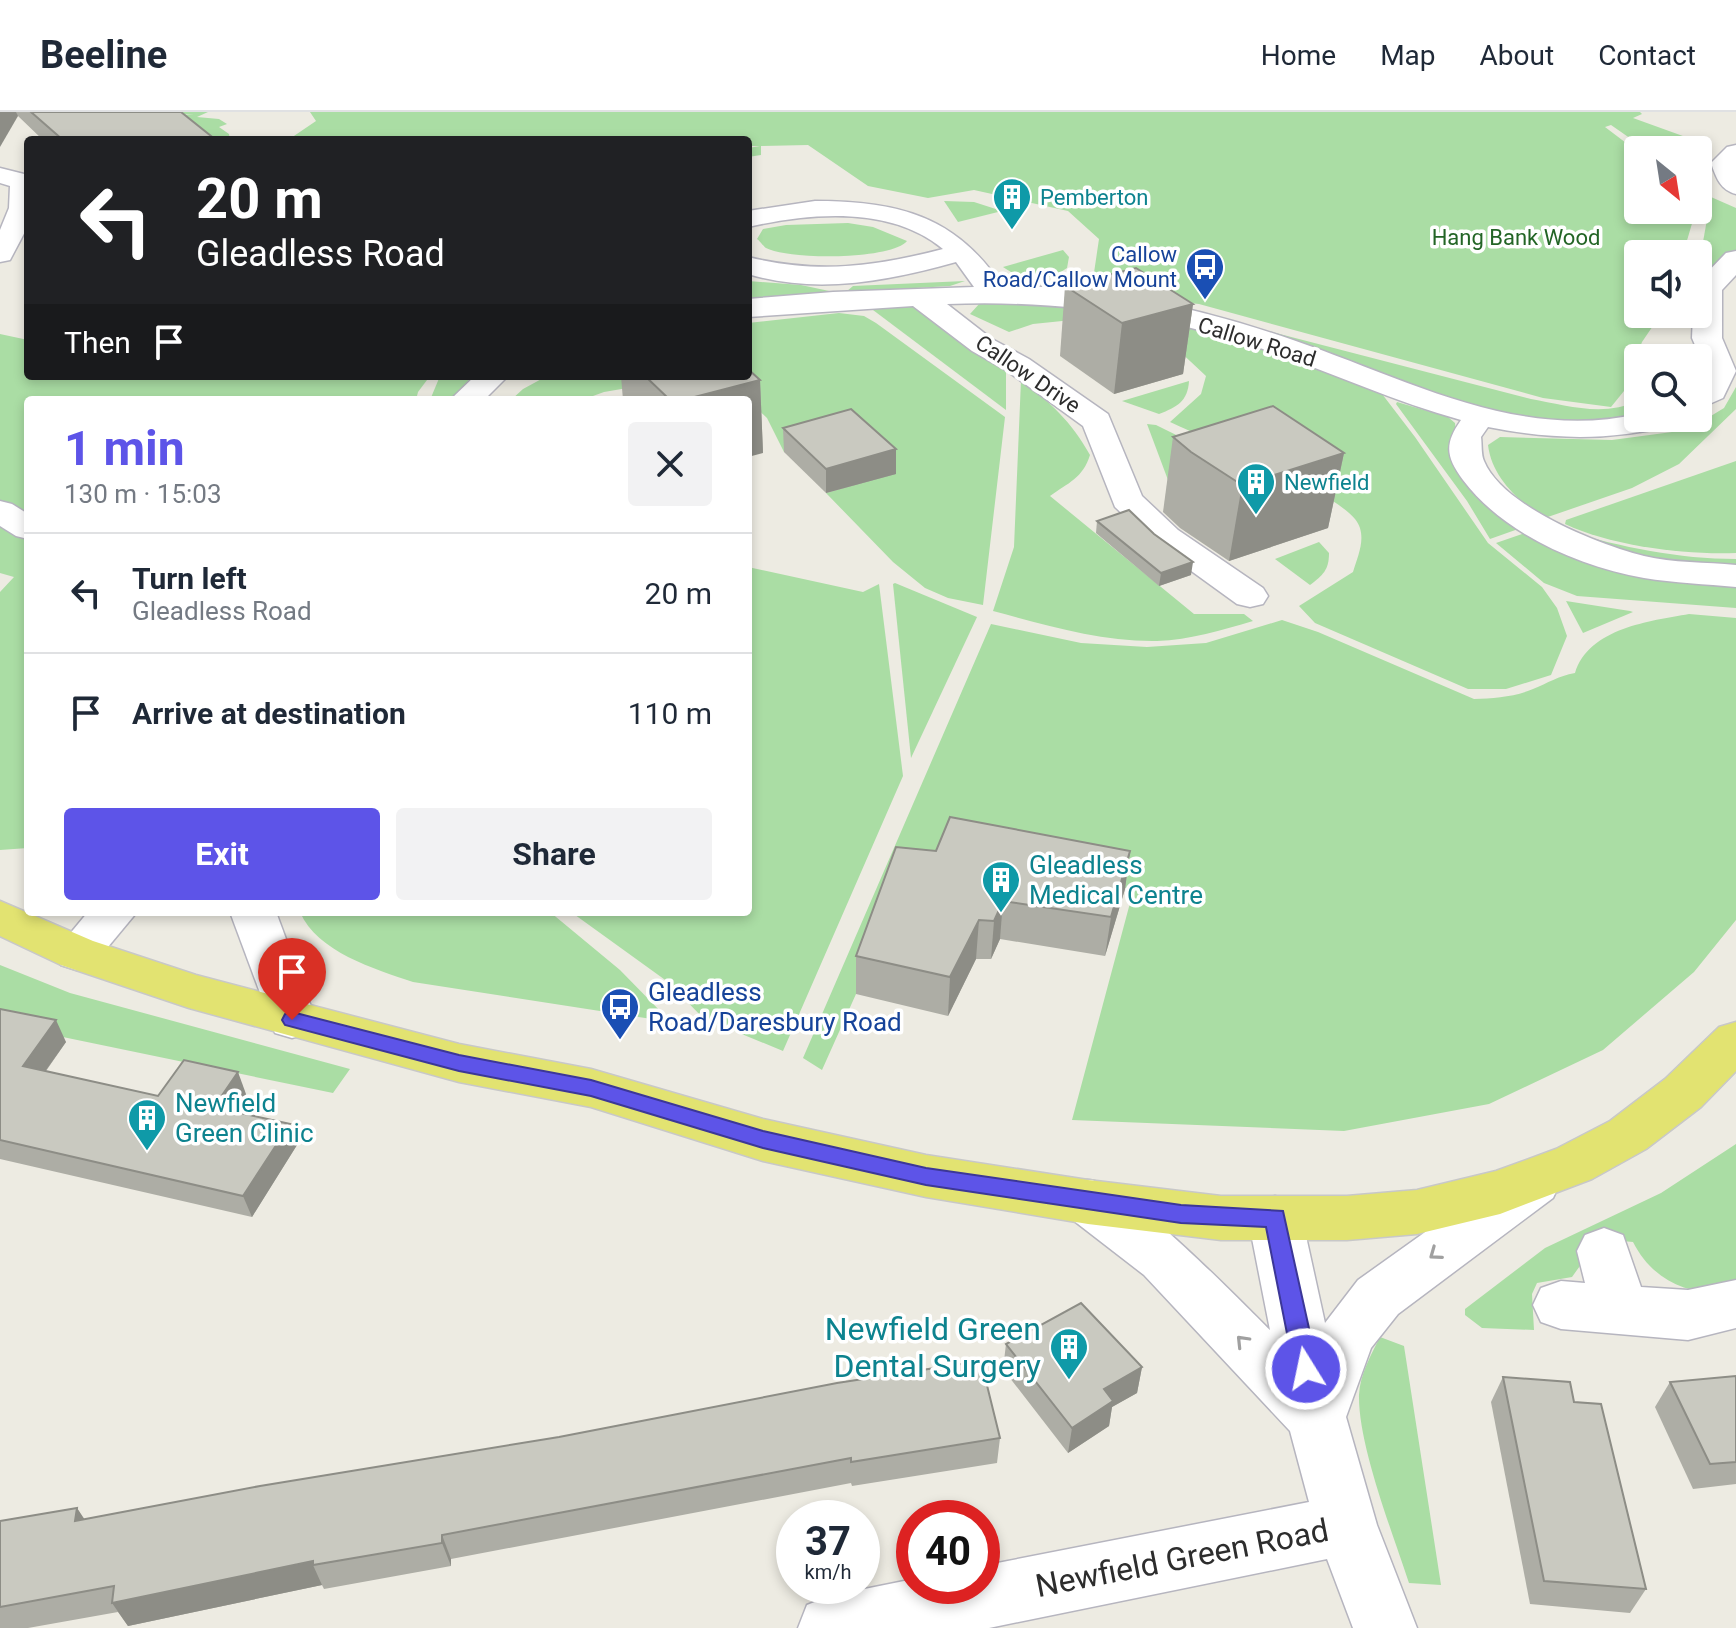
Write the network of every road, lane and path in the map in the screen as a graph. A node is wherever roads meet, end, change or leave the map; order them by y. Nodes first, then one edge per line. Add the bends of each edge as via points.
1 (1736, 152) edge
2 (0, 175) edge
3 (24, 186) edge
4 (1736, 186) edge
5 (24, 199) edge
6 (752, 218) edge
7 (960, 253) junction
8 (0, 254) edge
9 (1736, 259) edge
10 (752, 266) edge
11 (992, 293) junction
12 (920, 297) junction
13 (752, 308) edge
14 (1728, 372) edge
15 (488, 380) edge
16 (1712, 391) edge
17 (470, 396) edge
18 (1480, 416) junction
19 (1624, 427) edge
20 (0, 511) edge
21 (24, 526) edge
22 (24, 545) edge
23 (0, 555) edge
24 (1736, 576) edge
25 (1250, 596) dead end
26 (110, 916) edge
27 (254, 916) edge
28 (0, 917) edge
29 (77, 953) junction
30 (292, 1020) junction
31 (1736, 1040) edge
32 (1544, 1175) junction
33 (1088, 1202) junction
34 (1275, 1218) junction
35 (1604, 1251) dead end
36 (1736, 1304) edge
37 (1561, 1305) dead end
38 (1620, 1311) junction
39 (1316, 1417) junction
40 (1346, 1525) junction
41 (830, 1628) edge
42 (1385, 1628) edge

1 - 4 street via 1723,163
2 - 3 street
5 - 8 street
6 - 7 street via 797,210 885,215 928,227
7 - 10 street via 860,275 807,275
7 - 11 street via 981,272
9 - 14 street via 1708,288 1707,338
11 - 12 street, Callow Road
11 - 18 street, Callow Road via 1063,294 1273,342 1378,384
12 - 13 street, Callow Road
12 - 25 street, Callow Drive via 1097,421 1127,500 1166,537
14 - 16 street
15 - 17 street
18 - 19 street, Callow Road via 1539,427
18 - 24 street via 1465,437 1467,462 1489,491 1535,527 1644,567
20 - 21 street
22 - 23 street
26 - 29 street
27 - 30 street
28 - 29 main road
29 - 30 main road via 137,976
30 - 33 main road via 459,1063 591,1088 837,1157
31 - 32 main road via 1668,1106 1628,1135
32 - 34 main road via 1500,1192 1417,1212
32 -> 39 street via 1378,1297 1348,1335
33 - 34 main road via 1221,1218
39 -> 33 street via 1163,1259
34 - 39 street
35 - 38 street
36 - 38 street via 1688,1315
37 - 38 street
39 - 40 street
40 - 41 street, Newfield Green Road
40 - 42 street

